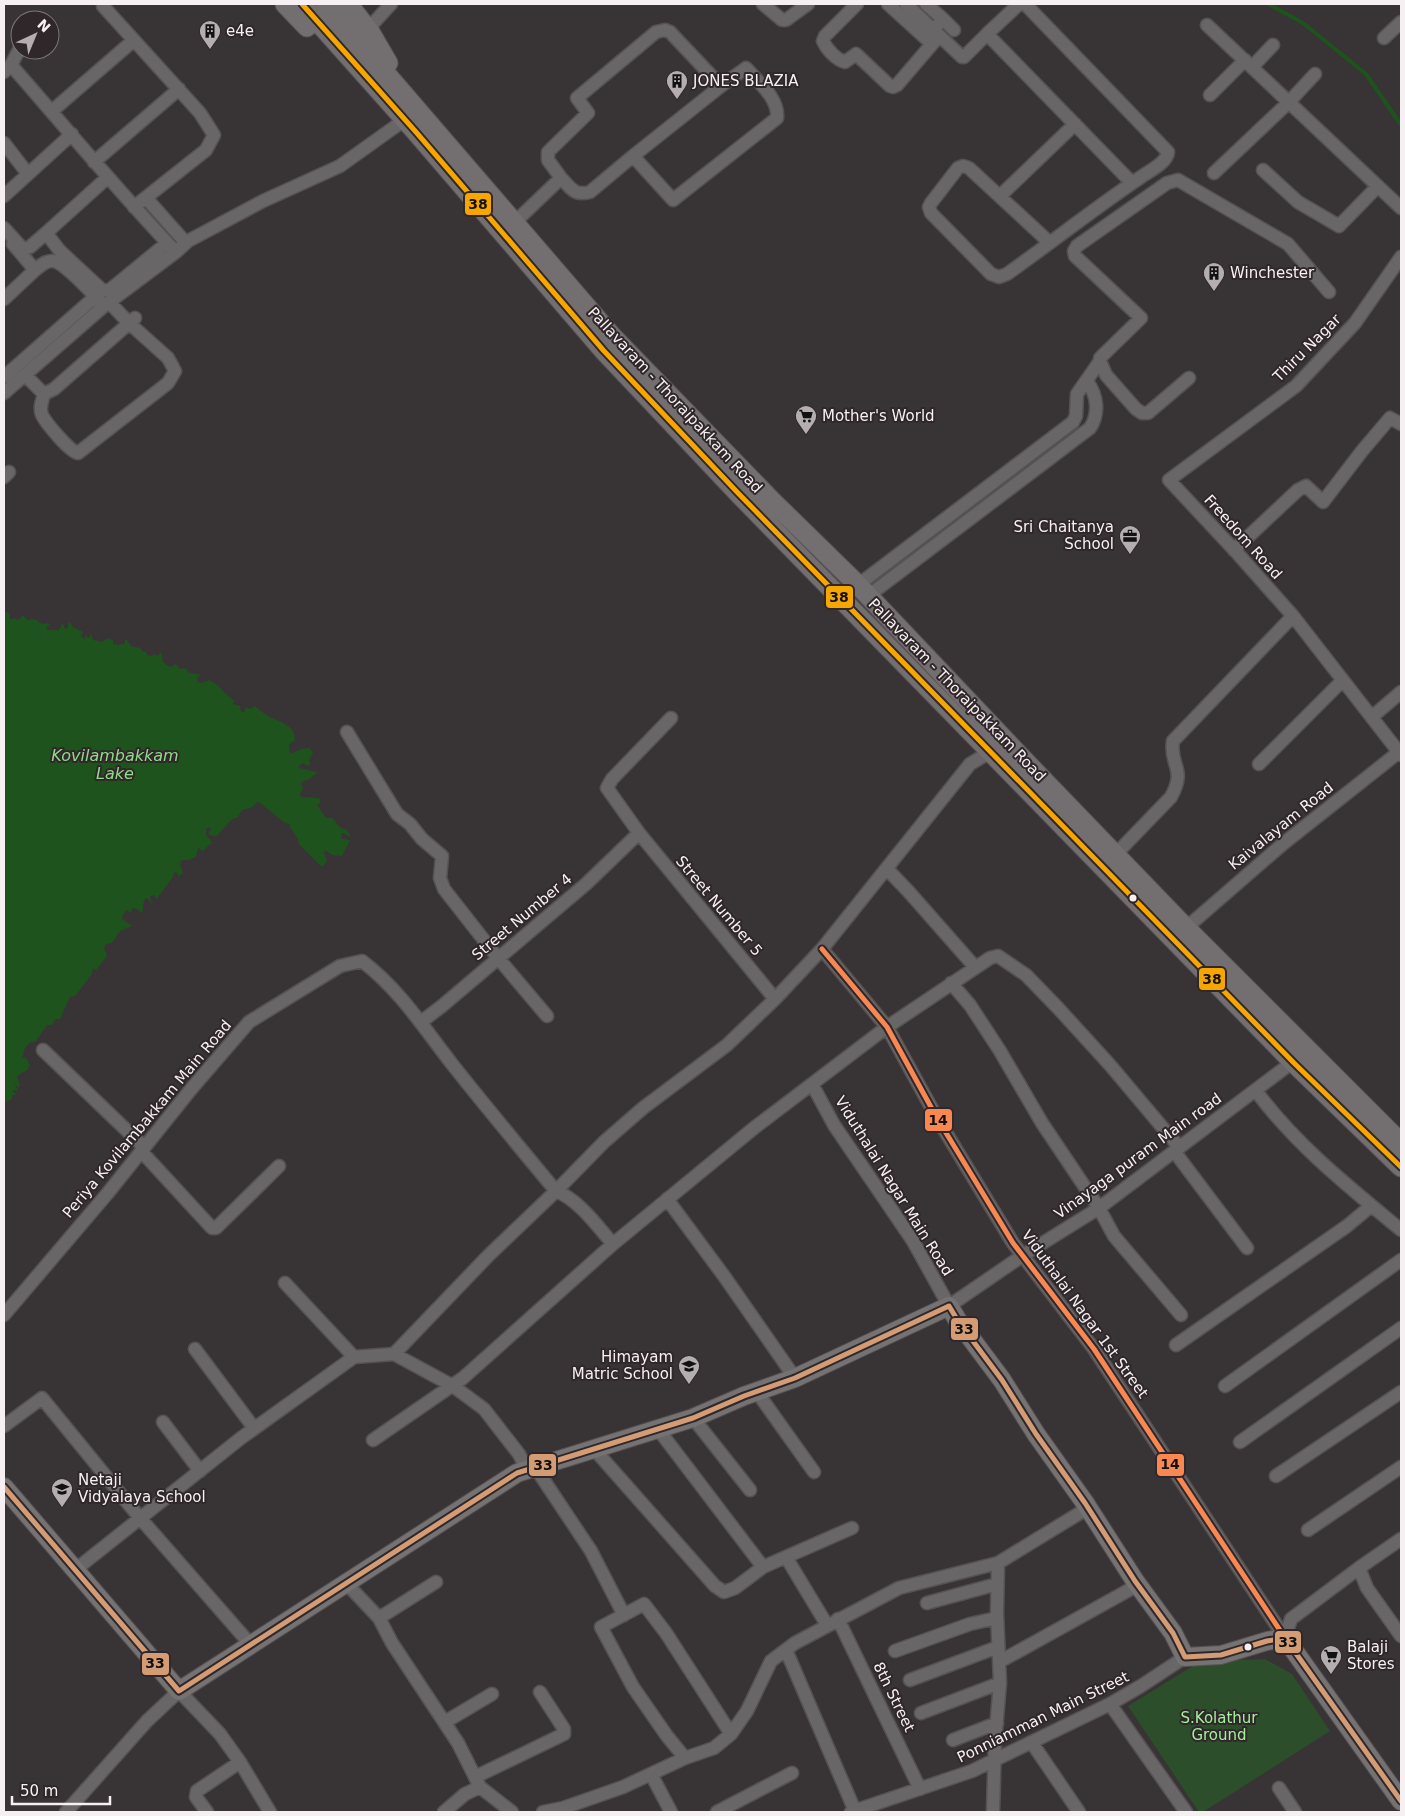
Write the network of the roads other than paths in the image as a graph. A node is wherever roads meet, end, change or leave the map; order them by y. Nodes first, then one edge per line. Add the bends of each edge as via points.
1 (285, 4) edge
2 (302, 4) edge
3 (326, 4) edge
4 (348, 4) edge
5 (391, 4) edge
6 (763, 4) edge
7 (857, 4) edge
8 (888, 4) edge
9 (906, 4) edge
10 (926, 4) edge
11 (1019, 4) edge
12 (1023, 4) edge
13 (103, 6) dead end
14 (804, 8) edge
15 (942, 19) junction
16 (1401, 22) edge
17 (1207, 25) dead end
18 (368, 29) junction
19 (954, 30) dead end
20 (987, 34) junction
21 (934, 37) junction
22 (1384, 38) dead end
23 (134, 40) junction
24 (1273, 45) dead end
25 (1248, 64) junction
26 (8, 69) edge
27 (1315, 74) dead end
28 (720, 86) junction
29 (179, 89) junction
30 (380, 94) junction
31 (1210, 96) dead end
32 (1289, 102) junction
33 (410, 109) junction
34 (52, 112) junction
35 (1075, 124) junction
36 (72, 134) junction
37 (4, 143) edge
38 (633, 156) junction
39 (94, 162) junction
40 (1263, 170) dead end
41 (1214, 173) dead end
42 (28, 174) junction
43 (108, 177) junction
44 (561, 178) junction
45 (1132, 183) junction
46 (1378, 186) junction
47 (4, 196) edge
48 (1000, 196) junction
49 (146, 198) junction
50 (134, 207) junction
51 (1401, 208) edge
52 (515, 222) junction
53 (4, 228) edge
54 (4, 233) edge
55 (46, 233) junction
56 (186, 243) junction
57 (1050, 243) junction
58 (172, 248) junction
59 (1401, 257) edge
60 (35, 270) junction
61 (1329, 292) dead end
62 (4, 299) edge
63 (103, 301) junction
64 (132, 321) junction
65 (1100, 361) junction
66 (25, 375) junction
67 (4, 377) edge
68 (1189, 378) dead end
69 (1087, 381) junction
70 (4, 393) edge
71 (44, 394) junction
72 (1401, 424) edge
73 (1169, 480) joint
74 (1234, 550) junction
75 (863, 591) junction
76 (1293, 616) junction
77 (1344, 680) junction
78 (1401, 692) edge
79 (1373, 716) junction
80 (671, 718) dead end
81 (347, 732) dead end
82 (990, 752) junction
83 (1400, 753) edge
84 (1014, 763) junction
85 (1259, 764) dead end
86 (639, 833) junction
87 (1115, 855) junction
88 (887, 869) junction
89 (1186, 928) junction
90 (822, 949) junction
91 (498, 958) junction
92 (975, 967) junction
93 (951, 983) junction
94 (775, 999) junction
95 (546, 1016) dead end
96 (421, 1022) junction
97 (887, 1027) junction
98 (43, 1050) dead end
99 (1307, 1050) junction
100 (1294, 1063) junction
101 (812, 1084) junction
102 (1256, 1091) junction
103 (1401, 1142) edge
104 (143, 1149) junction
105 (1178, 1149) junction
106 (279, 1166) dead end
107 (1401, 1167) edge
108 (556, 1191) junction
109 (667, 1199) junction
110 (1372, 1206) junction
111 (1099, 1208) junction
112 (1401, 1230) edge
113 (613, 1244) junction
114 (1247, 1248) dead end
115 (1022, 1256) junction
116 (1401, 1260) edge
117 (285, 1284) dead end
118 (949, 1306) junction
119 (4, 1315) edge
120 (1180, 1316) dead end
121 (1401, 1328) edge
122 (1176, 1345) dead end
123 (195, 1349) dead end
124 (394, 1354) junction
125 (354, 1357) junction
126 (795, 1378) junction
127 (453, 1386) junction
128 (1225, 1386) dead end
129 (757, 1392) junction
130 (1401, 1392) edge
131 (693, 1418) junction
132 (163, 1422) dead end
133 (4, 1426) edge
134 (254, 1428) junction
135 (658, 1429) junction
136 (373, 1440) dead end
137 (1240, 1442) dead end
138 (594, 1449) junction
139 (1401, 1467) edge
140 (531, 1468) junction
141 (200, 1471) junction
142 (814, 1472) dead end
143 (1276, 1476) dead end
144 (4, 1487) edge
145 (750, 1490) dead end
146 (1088, 1508) junction
147 (140, 1518) junction
148 (852, 1528) dead end
149 (1308, 1530) dead end
150 (1401, 1539) edge
151 (786, 1557) junction
152 (998, 1563) junction
153 (763, 1567) junction
154 (1358, 1568) junction
155 (75, 1570) junction
156 (436, 1582) dead end
157 (346, 1583) junction
158 (998, 1584) junction
159 (1138, 1585) junction
160 (927, 1603) dead end
161 (624, 1615) junction
162 (379, 1618) junction
163 (997, 1618) junction
164 (833, 1622) junction
165 (1401, 1636) edge
166 (1285, 1638) junction
167 (251, 1645) junction
168 (998, 1647) junction
169 (786, 1650) junction
170 (895, 1651) dead end
171 (1185, 1657) junction
172 (999, 1662) junction
173 (910, 1680) dead end
174 (1000, 1683) junction
175 (179, 1691) junction
176 (540, 1692) dead end
177 (492, 1694) dead end
178 (1110, 1704) junction
179 (921, 1714) dead end
180 (445, 1722) junction
181 (998, 1723) junction
182 (731, 1734) junction
183 (952, 1740) dead end
184 (1032, 1743) junction
185 (685, 1758) junction
186 (996, 1760) junction
187 (240, 1762) junction
188 (792, 1773) dead end
189 (651, 1774) junction
190 (478, 1782) junction
191 (1279, 1788) dead end
192 (920, 1789) junction
193 (1401, 1801) edge
194 (563, 1810) edge
195 (853, 1811) edge
196 (66, 1812) edge
197 (207, 1812) edge
198 (270, 1812) edge
199 (444, 1812) edge
200 (512, 1812) edge
201 (543, 1812) edge
202 (671, 1812) edge
203 (717, 1812) edge
204 (993, 1812) edge
205 (1079, 1812) edge
206 (1186, 1812) edge
207 (1295, 1812) edge

1 - 30 main road
2 - 30 main road, Pallavaram - Thoraipakkam Road
3 - 33 main road, Pallavaram - Thoraipakkam Road
4 - 18 main road
5 - 18 street
6 - 14 street via 782,20
7 - 21 street via 823,41 841,61 845,62 856,54 890,86 893,87
8 - 21 street
9 - 21 street
10 - 15 street
11 - 20 street
12 - 45 street via 1168,152 1165,160
13 - 23 street
15 - 19 street
15 - 21 street
16 - 22 street
17 - 25 street
18 - 33 main road
20 - 21 street via 964,57
20 - 35 street
23 - 29 street
23 - 34 street
24 - 25 street
25 - 31 street
25 - 32 street
26 - 34 street
27 - 32 street
28 - 38 street
28 - 38 street via 746,68 774,100 778,108 777,118 673,200
28 - 44 street via 670,32 656,32 577,98 588,113 548,152 548,160
29 - 39 street
29 - 49 street via 214,135 206,150
30 - 33 main road, Pallavaram - Thoraipakkam Road
32 - 41 street
32 - 46 street
33 - 52 main road, Pallavaram - Thoraipakkam Road
33 - 56 street via 340,166 263,201
33 - 82 main road, Pallavaram - Thoraipakkam Road via 604,350
34 - 36 street
35 - 45 street
35 - 48 street
36 - 39 street
36 - 42 street
37 - 42 street
38 - 44 street via 590,192 576,193
39 - 43 street
40 - 46 street via 1298,202 1339,226
42 - 47 street
43 - 50 street
43 - 55 street
44 - 52 street
45 - 57 street
46 - 51 street
48 - 57 street
48 - 57 street via 964,166 958,168 929,208 991,274 999,278
49 - 50 street
49 - 56 street
50 - 58 street
52 - 75 main road, Pallavaram - Thoraipakkam Road via 612,335
53 - 55 street via 23,249
54 - 60 street
55 - 58 street via 60,251 103,291 111,289
56 - 58 street
58 - 63 street
59 - 73 street, Thiru Nagar via 1355,323 1296,386
60 - 62 street
60 - 63 street via 46,262 54,261
61 - 65 street via 1288,244 1178,180 1172,180 1074,251 1075,256 1140,318
63 - 64 street
63 - 66 street
63 - 67 street
64 - 71 street via 54,389
64 - 71 street via 168,358 175,371 168,383 78,453 59,437 42,414
65 - 68 street via 1106,375 1142,413 1148,413
65 - 69 street
66 - 70 street
66 - 71 street
69 - 75 street via 1077,394 1076,416 1069,426 955,510
69 - 75 street via 1093,390 1096,413 1096,420 1090,428
72 - 74 street via 1390,418 1323,502 1306,486 1298,490
73 - 74 street, Freedom Road
74 - 76 street, Freedom Road
75 - 84 main road, Pallavaram - Thoraipakkam Road
76 - 77 street, Freedom Road
76 - 87 street via 1173,741 1171,748 1179,775 1177,787
77 - 79 street, Freedom Road
77 - 85 street
78 - 79 street
79 - 83 street, Freedom Road
80 - 86 street, Street Number 5 via 607,788
81 - 91 street via 397,814 442,856 440,878 444,889
82 - 84 main road, Pallavaram - Thoraipakkam Road
82 - 88 street via 970,764
83 - 89 street, Kaivalayam Road via 1284,843
84 - 87 main road, Pallavaram - Thoraipakkam Road
84 - 100 main road, Pallavaram - Thoraipakkam Road
86 - 91 street, Street Number 4 via 586,884
86 - 94 street, Street Number 5
87 - 89 main road, Pallavaram - Thoraipakkam Road
88 - 90 street
88 - 92 street
89 - 99 main road, Pallavaram - Thoraipakkam Road
90 - 94 street
90 - 97 street, Viduthalai Nagar 1st Street
91 - 95 street
91 - 96 street, Street Number 4
92 - 93 street
92 - 105 street via 998,956 1026,975 1110,1065
93 - 97 street
93 - 111 street via 970,1005 1042,1124
94 - 108 street via 727,1045 642,1108
96 - 104 street, Periya Kovilambakkam Main Road via 381,976 362,961 340,966 249,1022
96 - 108 street, Periya Kovilambakkam Main Road via 500,1125
97 - 101 street
97 - 115 street, Viduthalai Nagar 1st Street via 937,1118
98 - 104 street
99 - 100 street, Vinayaga puram Main road
99 - 103 main road, Pallavaram - Thoraipakkam Road
100 - 102 street, Vinayaga puram Main road
100 - 107 main road, Pallavaram - Thoraipakkam Road
101 - 109 street
101 - 118 street, Viduthalai Nagar Main Road via 834,1125 913,1241
102 - 105 street, Vinayaga puram Main road
102 - 110 street via 1283,1126
104 - 106 street via 212,1228 216,1228
104 - 119 street, Periya Kovilambakkam Main Road
105 - 111 street, Vinayaga puram Main road
105 - 114 street via 1177,1155
108 - 113 street, Periya Kovilambakkam Main Road via 578,1206
108 - 124 street
109 - 113 street
109 - 126 street
110 - 112 street
110 - 122 street
111 - 115 street, Vinayaga puram Main road
111 - 120 street via 1114,1236
113 - 127 street
115 - 118 street, Vinayaga puram Main road
115 - 166 street, Viduthalai Nagar 1st Street via 1094,1349
116 - 128 street
117 - 125 street
118 - 126 street
118 - 146 street
121 - 137 street
123 - 134 street
124 - 125 street
124 - 127 street
125 - 134 street
126 - 129 street
127 - 136 street
127 - 140 street via 484,1409
129 - 131 street
129 - 142 street
130 - 143 street
131 - 135 street
131 - 145 street
132 - 141 street
133 - 147 street via 42,1398
134 - 141 street
135 - 138 street
135 - 153 street
138 - 140 street
138 - 153 street via 715,1586 724,1592 735,1588
139 - 149 street
140 - 157 street via 517,1473
140 - 161 street via 591,1551
141 - 147 street
144 - 155 street
146 - 152 street
146 - 159 street
147 - 155 street
147 - 167 street
148 - 151 street
150 - 154 street
151 - 153 street
151 - 164 street, 8th Street
152 - 158 street
152 - 164 street via 899,1588
154 - 165 street via 1367,1588
154 - 166 street via 1291,1619
155 - 175 street
156 - 162 street
157 - 162 street
157 - 167 street
158 - 160 street
158 - 163 street
159 - 171 street via 1173,1633
159 - 172 street
161 - 182 street via 644,1604
161 - 185 street via 601,1627 632,1686
162 - 180 street
163 - 168 street
163 - 170 street via 970,1624
164 - 169 street
164 - 192 street, 8th Street
166 - 171 street via 1220,1655
166 - 193 street
167 - 175 street
168 - 172 street
168 - 173 street
169 - 182 street via 771,1661 747,1711
169 - 195 street
171 - 178 street, Ponniamman Main Street
172 - 174 street
174 - 179 street
174 - 181 street
175 - 187 street via 220,1734
175 - 196 street via 147,1721
176 - 190 street via 564,1734
177 - 180 street
178 - 184 street, Ponniamman Main Street
178 - 206 street
180 - 190 street
181 - 183 street
181 - 186 street
182 - 185 street via 714,1748
184 - 186 street, Ponniamman Main Street
184 - 205 street
185 - 189 street
186 - 192 street, Ponniamman Main Street
186 - 204 street
187 - 197 street via 197,1791 196,1797
187 - 198 street
188 - 203 street
189 - 194 street
189 - 202 street
190 - 199 street
190 - 200 street
191 - 207 street
192 - 195 street, Ponniamman Main Street
194 - 201 street

